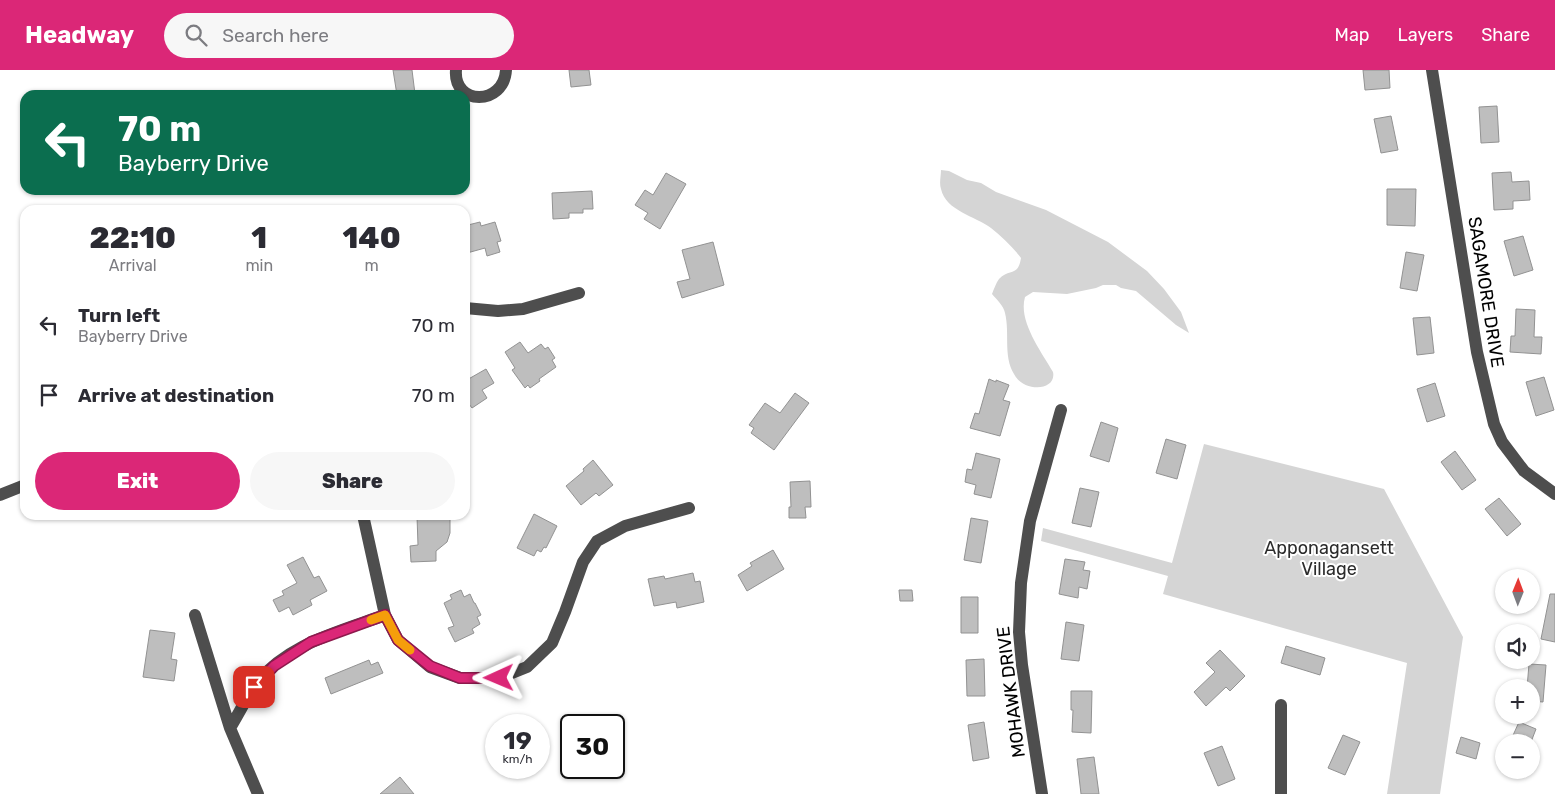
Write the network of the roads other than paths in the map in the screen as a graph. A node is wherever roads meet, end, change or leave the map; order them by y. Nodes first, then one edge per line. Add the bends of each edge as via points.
1 (456, 70) edge
2 (506, 70) edge
3 (1432, 70) edge
4 (462, 90) edge
5 (470, 96) edge
6 (579, 293) dead end
7 (470, 308) edge
8 (1061, 410) dead end
9 (20, 487) edge
10 (1555, 494) edge
11 (0, 495) edge
12 (689, 508) dead end
13 (364, 520) edge
14 (196, 614) dead end
15 (385, 615) junction
16 (1281, 705) dead end
17 (230, 728) junction
18 (258, 794) edge
19 (1042, 794) edge
20 (1281, 794) edge

1 - 4 street
2 - 5 street via 499,89 490,95
3 - 10 street, SAGAMORE DRIVE via 1477,352 1492,419 1502,442 1520,466
6 - 7 street via 523,309
8 - 19 street, MOHAWK DRIVE via 1030,521 1021,583 1019,632 1022,665
9 - 11 street
12 - 15 street via 625,526 597,542 582,562 552,643 527,667 499,678 460,678 430,666 398,640
13 - 15 street
14 - 17 street
15 - 17 street via 311,642 274,666 254,687
16 - 20 street
17 - 18 street

